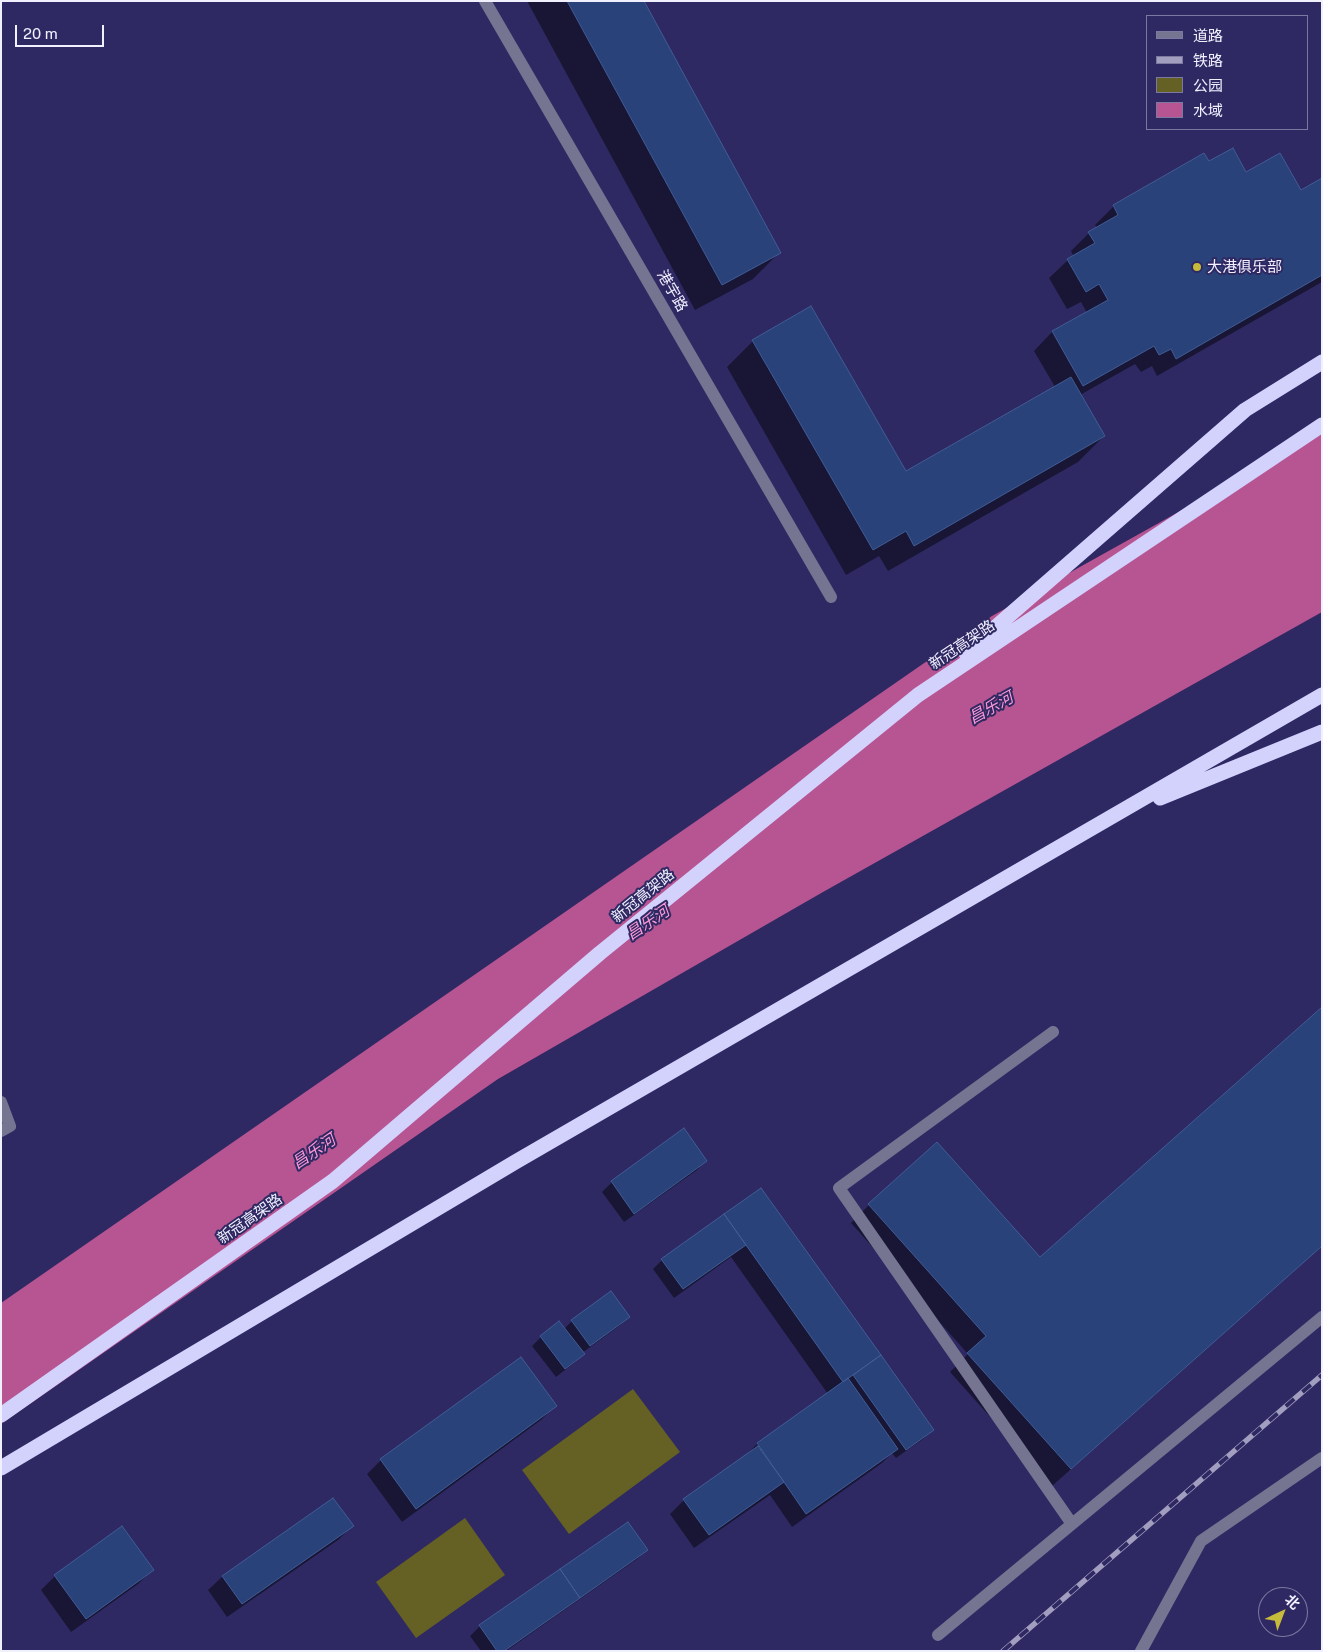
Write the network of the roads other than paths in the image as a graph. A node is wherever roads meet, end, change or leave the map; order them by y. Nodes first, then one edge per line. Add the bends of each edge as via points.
1 (485, 1) edge
2 (1322, 362) edge
3 (1322, 425) edge
4 (831, 597) dead end
5 (918, 695) junction
6 (1322, 695) edge
7 (1322, 732) edge
8 (1108, 819) junction
9 (1053, 1032) dead end
10 (1, 1102) edge
11 (1, 1131) edge
12 (1322, 1317) edge
13 (1, 1415) edge
14 (1322, 1458) edge
15 (1, 1468) edge
16 (1072, 1524) junction
17 (938, 1635) dead end
18 (1141, 1651) edge

1 - 4 lane, 港宇路
2 - 5 highway via 1245,410
3 - 5 highway, 新冠高架路
5 - 13 highway, 新冠高架路 via 600,953 333,1181
6 - 8 highway
7 - 8 highway
8 - 15 highway via 517,1161
9 - 16 lane via 838,1188
10 - 11 lane via 10,1126
12 - 16 lane
14 - 18 lane via 1201,1541
16 - 17 lane

